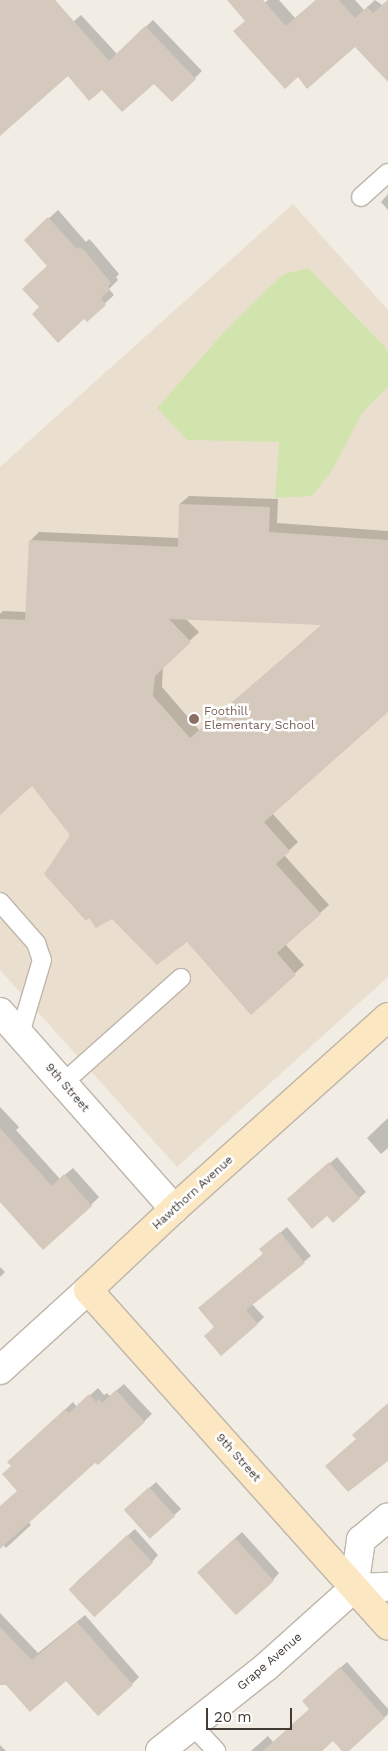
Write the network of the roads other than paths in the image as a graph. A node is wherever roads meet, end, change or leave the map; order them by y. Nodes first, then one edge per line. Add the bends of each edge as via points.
1 (388, 172) edge
2 (361, 197) dead end
3 (0, 902) edge
4 (182, 978) dead end
5 (0, 1012) edge
6 (388, 1017) edge
7 (20, 1034) junction
8 (63, 1084) junction
9 (174, 1209) junction
10 (88, 1290) junction
11 (0, 1370) edge
12 (388, 1517) edge
13 (388, 1587) edge
14 (354, 1588) junction
15 (388, 1624) edge
16 (193, 1726) junction
17 (160, 1751) edge
18 (216, 1751) edge

1 - 2 lane
3 - 7 lane via 36,943 42,960
4 - 8 lane
5 - 7 street, 9th Street
6 - 9 street, Hawthorn Avenue
7 - 8 street, 9th Street
8 - 9 street, 9th Street
9 - 10 street, Hawthorn Avenue
10 - 11 street, Hawthorn Avenue
10 - 14 street, 9th Street
12 - 14 street via 361,1540
13 - 14 street
14 - 15 street, 9th Street
14 - 16 street, Grape Avenue via 266,1667
16 - 17 street, Grape Avenue
16 - 18 lane

